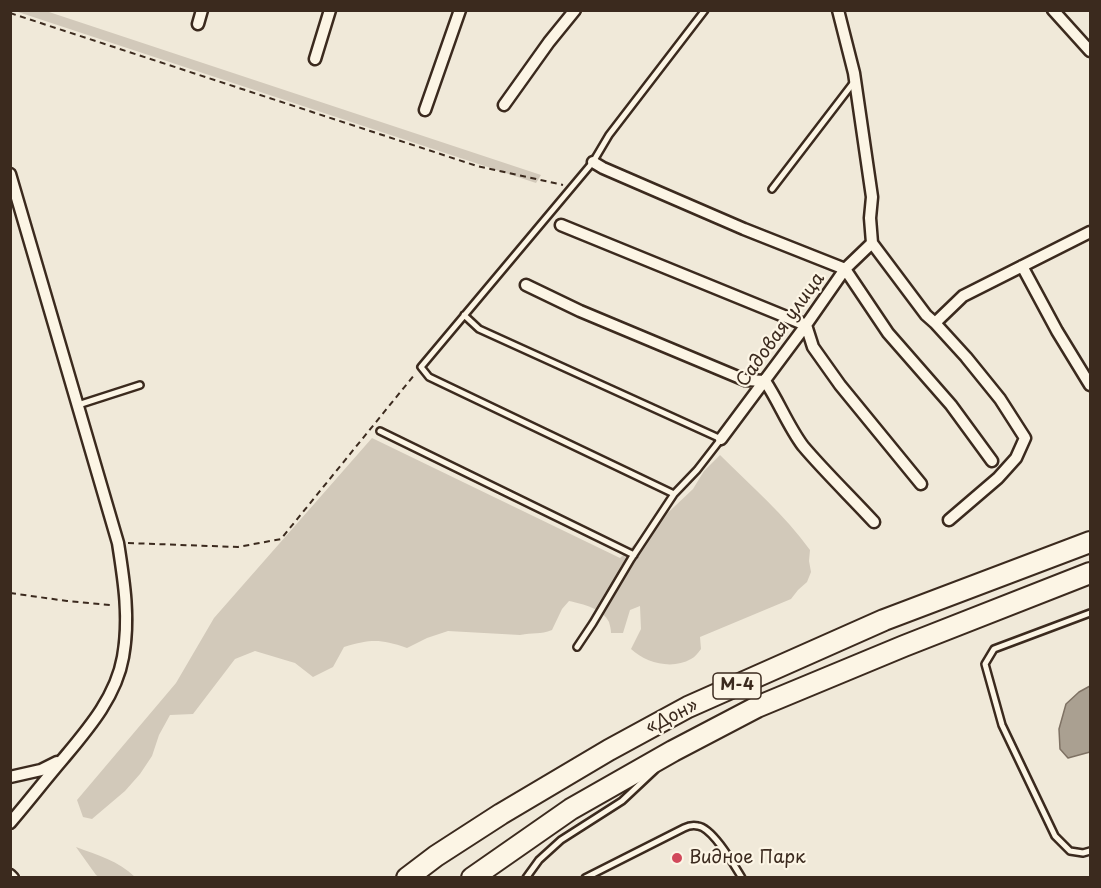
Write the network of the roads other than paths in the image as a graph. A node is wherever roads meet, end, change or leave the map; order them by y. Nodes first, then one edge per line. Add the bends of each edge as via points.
1 (202, 10) edge
2 (330, 10) edge
3 (460, 10) edge
4 (575, 10) edge
5 (705, 10) edge
6 (838, 10) edge
7 (1053, 10) edge
8 (198, 24) dead end
9 (1090, 51) edge
10 (315, 59) dead end
11 (855, 81) junction
12 (504, 105) dead end
13 (425, 110) dead end
14 (593, 162) junction
15 (10, 174) edge
16 (772, 189) dead end
17 (561, 225) dead end
18 (1090, 232) edge
19 (872, 243) junction
20 (1022, 266) junction
21 (845, 269) junction
22 (526, 285) dead end
23 (464, 315) junction
24 (935, 323) junction
25 (806, 325) junction
26 (765, 381) junction
27 (140, 385) dead end
28 (1090, 385) edge
29 (78, 405) junction
30 (380, 431) dead end
31 (721, 439) junction
32 (992, 461) dead end
33 (921, 484) dead end
34 (674, 494) junction
35 (949, 520) dead end
36 (874, 522) dead end
37 (1090, 543) edge
38 (634, 555) junction
39 (1090, 573) edge
40 (1090, 614) edge
41 (577, 647) dead end
42 (673, 751) junction
43 (65, 756) junction
44 (10, 777) edge
45 (10, 823) edge
46 (1090, 851) edge
47 (407, 878) edge
48 (472, 878) edge
49 (526, 878) edge
50 (585, 878) edge
51 (742, 878) edge

1 - 8 street
2 - 10 street
3 - 13 street
4 - 12 street
5 - 14 lane via 609,135
6 - 11 street
7 - 9 street
11 - 16 lane
11 - 19 street via 872,197
14 - 21 street
14 - 23 lane
15 - 29 street
17 - 25 street
18 - 20 street
19 - 21 street, Садовая улица
19 - 24 street
20 - 24 street via 963,296
20 - 28 street
21 - 25 street, Садовая улица
21 - 32 street via 888,333 951,405
22 - 26 street via 745,380
23 - 31 lane via 479,328
23 - 34 lane via 421,367 429,377
24 - 35 street via 1000,399 1025,438 1016,458 998,478
25 - 26 street, Садовая улица
25 - 33 street via 813,348
26 - 31 street, Садовая улица
26 - 36 street via 804,447
27 - 29 lane
29 - 43 street via 118,543 126,594 126,625 123,659 111,694
30 - 38 lane
31 - 34 lane
34 - 38 lane
37 - 47 highway, «Дон» / М-4 via 884,620 688,707 501,814
38 - 41 lane
39 - 42 highway, «Дон» / М-4 via 757,707
40 - 46 lane via 994,649 985,664 1002,725 1055,836 1071,851
42 - 48 highway, «Дон» / М-4 via 571,809
42 - 49 lane via 622,801 561,840
43 - 44 street via 46,768
43 - 45 street
50 - 51 lane via 692,825 707,830

